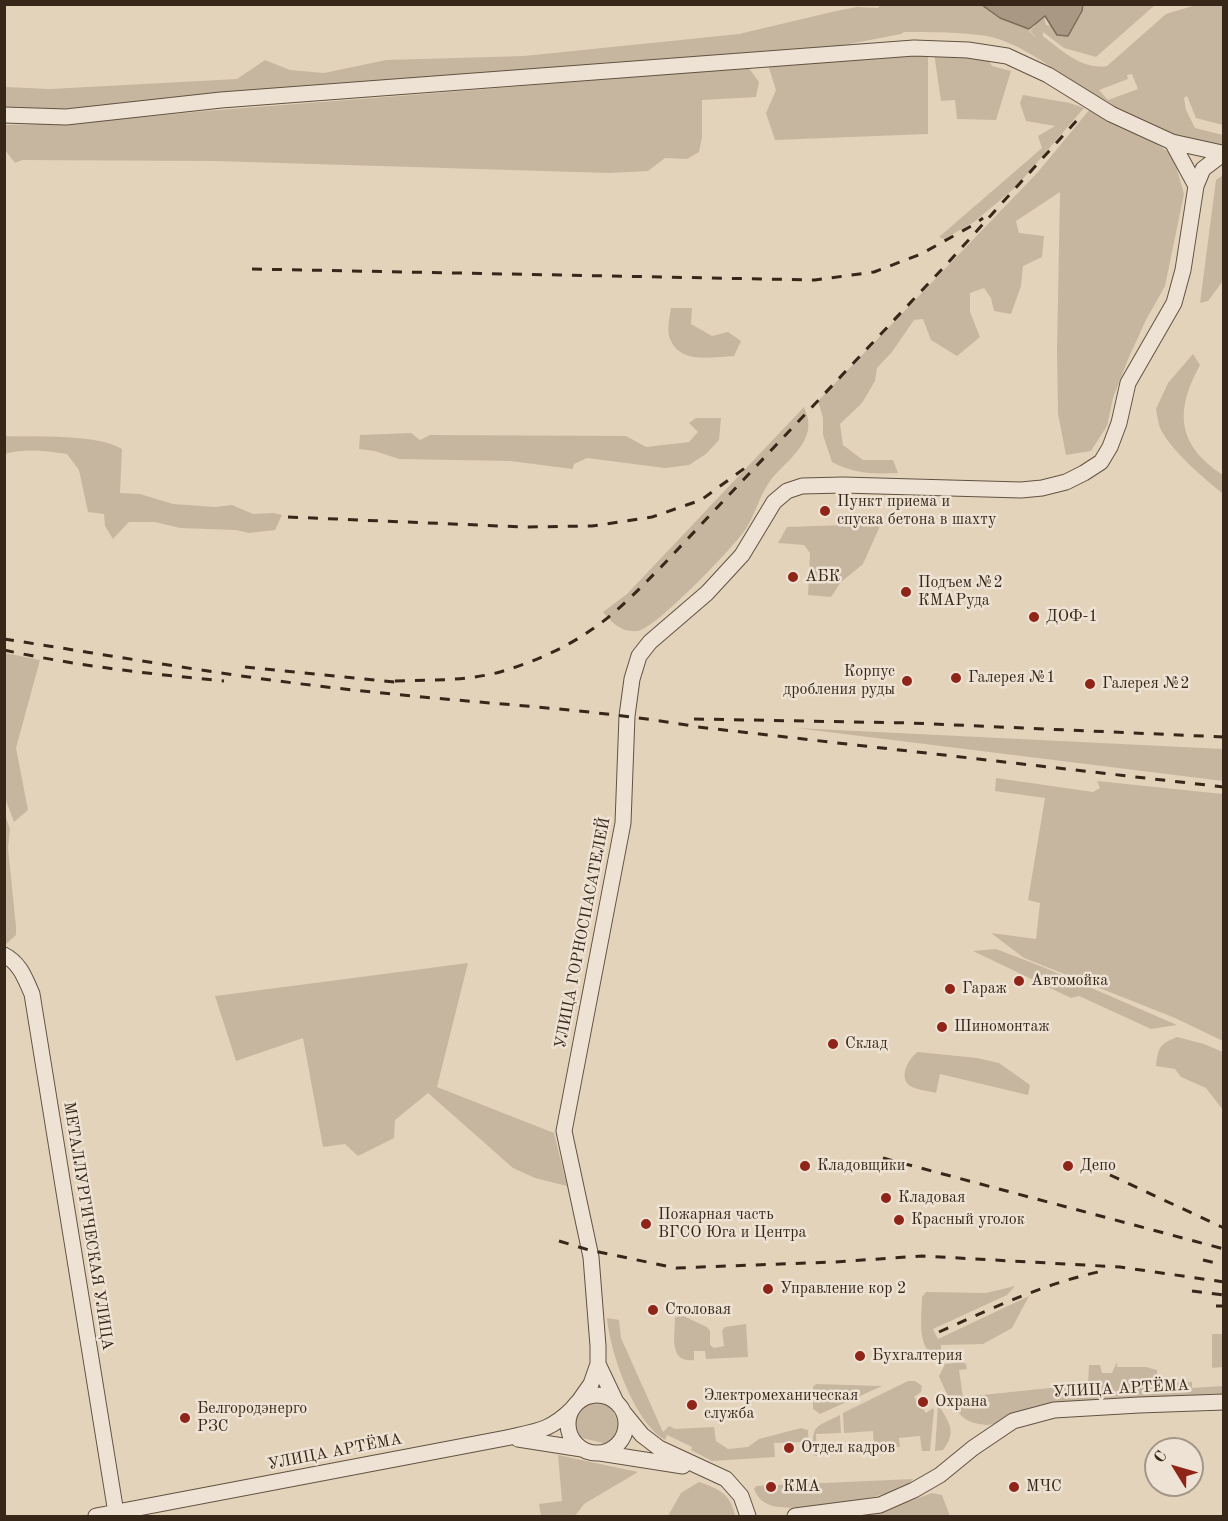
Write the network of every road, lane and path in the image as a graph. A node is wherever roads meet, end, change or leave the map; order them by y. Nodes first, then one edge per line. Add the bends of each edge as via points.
1 (4, 115) edge
2 (1172, 142) junction
3 (1223, 153) edge
4 (1196, 186) junction
5 (4, 955) edge
6 (598, 1364) junction
7 (1224, 1402) edge
8 (576, 1404) junction
9 (619, 1406) junction
10 (506, 1438) junction
11 (587, 1451) junction
12 (704, 1470) junction
13 (116, 1513) junction
14 (96, 1516) edge
15 (748, 1516) edge
16 (795, 1516) edge

1 - 2 street via 66,117 221,100 922,49 968,50 1007,56 1048,75 1111,114
2 - 3 street
2 - 4 street
3 - 4 street, УЛИЦА ГОРНОСПАСАТЕЛЕЙ via 1203,169
4 - 6 street, УЛИЦА ГОРНОСПАСАТЕЛЕЙ via 1174,303 1128,383 1119,423 1101,462 1066,482 1021,490 843,485 802,486 786,491 774,502 742,555 639,656 627,716 623,823 564,1131 591,1257
5 - 13 street, МЕТАЛЛУРГИЧЕСКАЯ УЛИЦА via 14,960 32,994
6 - 8 street, УЛИЦА ГОРНОСПАСАТЕЛЕЙ via 591,1384
6 - 9 street
7 - 16 street, УЛИЦА АРТЁМА via 1054,1410 1013,1420 940,1475 880,1505
8 - 9 street via 598,1395
8 - 10 street, УЛИЦА АРТЁМА via 548,1428
8 - 11 street via 569,1416 570,1435
9 - 11 street via 626,1428 617,1444 609,1450
9 - 12 street via 642,1436
10 - 11 street
10 - 13 street, УЛИЦА АРТЁМА
11 - 12 street
12 - 15 street via 726,1479 741,1496
13 - 14 street, УЛИЦА АРТЁМА

